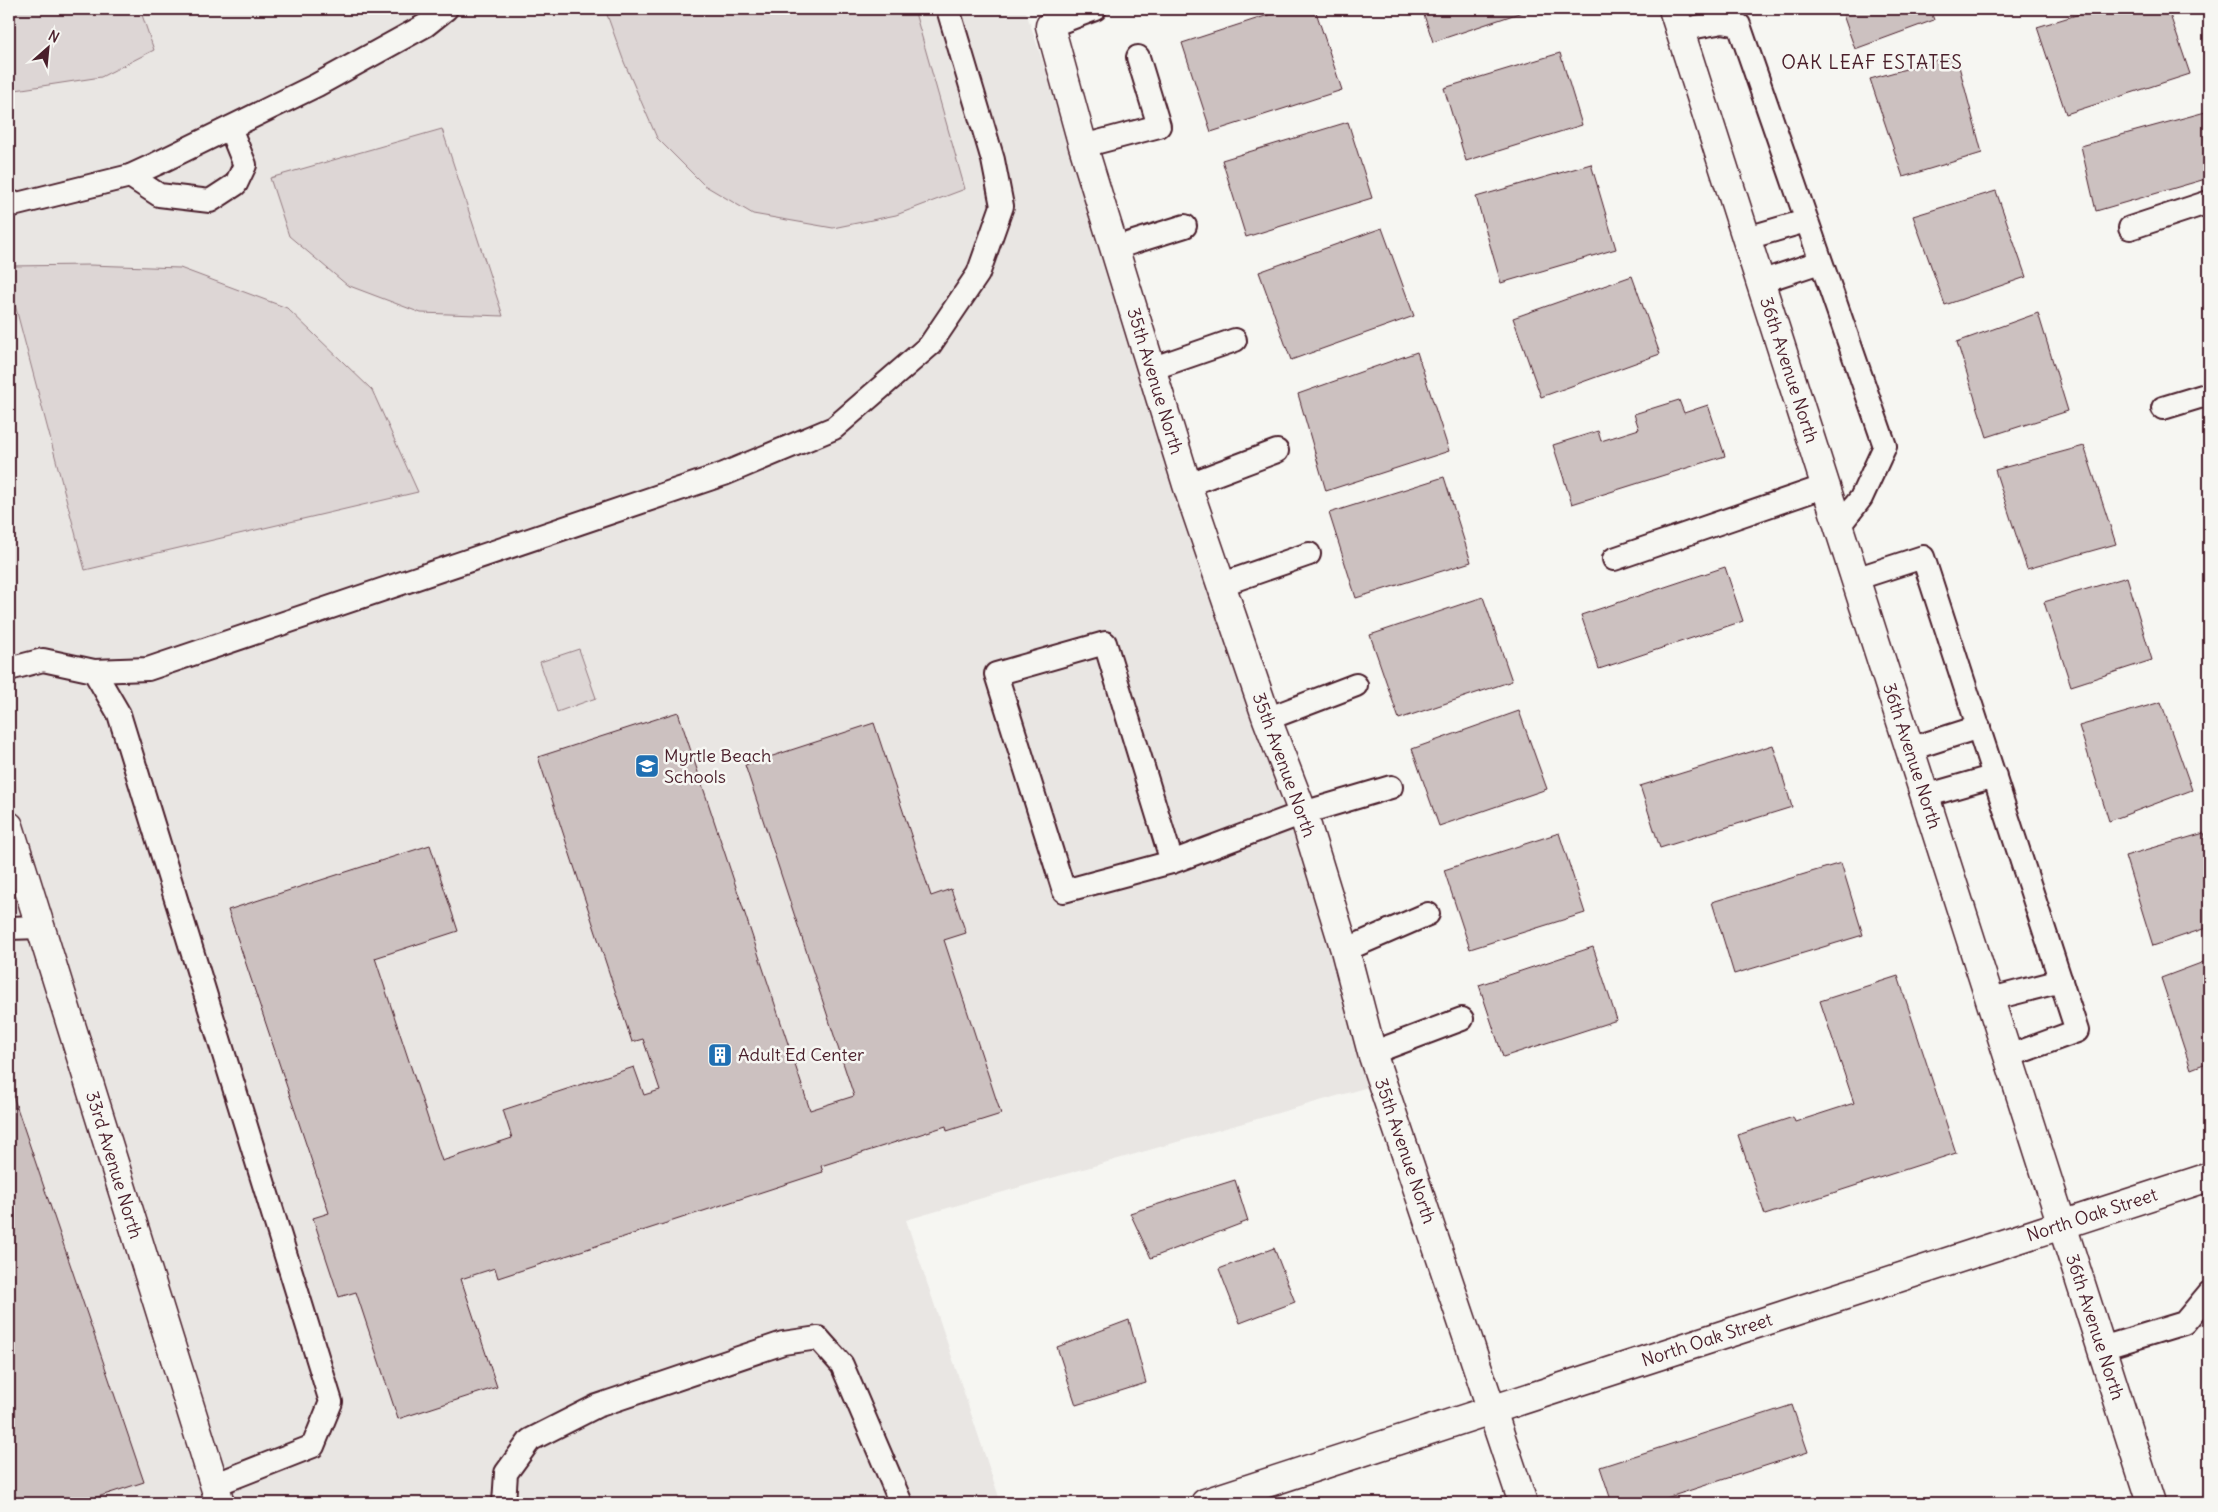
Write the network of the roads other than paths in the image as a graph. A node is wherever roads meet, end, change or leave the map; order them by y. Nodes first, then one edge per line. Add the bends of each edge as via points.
1 (446, 9) edge
2 (948, 9) edge
3 (1095, 9) edge
4 (1676, 19) edge
5 (1050, 26) joint
6 (1138, 57) dead end
7 (230, 128) junction
8 (1083, 146) junction
9 (130, 176) junction
10 (2209, 202) edge
11 (9, 206) edge
12 (1806, 221) junction
13 (1185, 226) dead end
14 (2130, 228) dead end
15 (1747, 238) junction
16 (1115, 248) junction
17 (1820, 262) junction
18 (1760, 282) junction
19 (1235, 340) dead end
20 (1152, 369) junction
21 (2209, 394) edge
22 (2163, 408) dead end
23 (1277, 451) dead end
24 (1187, 485) junction
25 (1826, 486) junction
26 (1839, 526) junction
27 (1309, 554) dead end
28 (1614, 559) dead end
29 (1855, 578) junction
30 (1220, 585) junction
31 (9, 670) edge
32 (94, 671) junction
33 (1356, 685) dead end
34 (1267, 719) junction
35 (1979, 727) junction
36 (1910, 749) junction
37 (1995, 776) junction
38 (1391, 786) dead end
39 (1926, 796) junction
40 (1303, 813) junction
41 (9, 826) edge
42 (1172, 862) junction
43 (1428, 914) dead end
44 (40, 927) junction
45 (9, 928) edge
46 (1345, 950) junction
47 (2061, 981) junction
48 (1991, 999) junction
49 (1462, 1019) dead end
50 (1372, 1053) junction
51 (2009, 1056) junction
52 (2209, 1177) edge
53 (2062, 1224) junction
54 (2209, 1293) edge
55 (2102, 1348) junction
56 (1493, 1410) junction
57 (217, 1494) edge
58 (504, 1503) edge
59 (901, 1503) edge
60 (1205, 1503) edge
61 (1523, 1503) edge
62 (2151, 1503) edge

1 - 7 lane via 426,25
2 - 32 lane via 993,160 1002,206 978,274 930,345 834,428 724,474 148,669
3 - 5 lane
4 - 12 lane via 1739,25
4 - 15 street, 36th Avenue North
5 - 8 street, 35th Avenue North
6 - 8 lane via 1159,126
7 - 9 lane
7 - 9 lane via 245,165 236,184 210,201 159,195
8 - 16 street, 35th Avenue North
9 - 11 lane
10 - 14 lane
12 - 15 lane
12 - 17 lane
13 - 16 lane
15 - 18 street, 36th Avenue North
16 - 20 street, 35th Avenue North
17 - 18 lane
17 - 26 lane via 1885,446 1861,498
18 - 25 street, 36th Avenue North
19 - 20 lane
20 - 24 street, 35th Avenue North
21 - 22 lane
23 - 24 lane
24 - 30 street, 35th Avenue North
25 - 26 street, 36th Avenue North
25 - 28 lane
26 - 29 street, 36th Avenue North
27 - 30 lane
29 - 35 lane via 1923,557
29 - 36 street, 36th Avenue North
30 - 34 street, 35th Avenue North
31 - 32 lane via 43,660
32 - 57 lane via 119,714 331,1402 313,1446
33 - 34 lane
34 - 40 street, 35th Avenue North
35 - 36 lane
35 - 37 lane
36 - 39 street, 36th Avenue North
37 - 39 lane
37 - 47 lane
38 - 40 lane
39 - 48 street, 36th Avenue North
40 - 42 lane
40 - 46 street, 35th Avenue North
41 - 44 street, 33rd Avenue North
42 - 42 lane via 1064,891 996,674 1105,643
43 - 46 lane
44 - 45 lane
44 - 57 street, 33rd Avenue North
46 - 50 street, 35th Avenue North
47 - 48 lane
47 - 51 lane via 2077,1031
48 - 51 street, 36th Avenue North
49 - 50 lane
50 - 56 street, 35th Avenue North
51 - 53 street, 36th Avenue North
52 - 53 street, North Oak Street
53 - 55 street, 36th Avenue North
53 - 56 street, North Oak Street
54 - 55 lane via 2184,1323
55 - 62 street, 36th Avenue North
56 - 60 street, North Oak Street
56 - 61 street, 35th Avenue North
58 - 59 lane via 506,1473 530,1440 597,1406 783,1343 818,1338 842,1364

